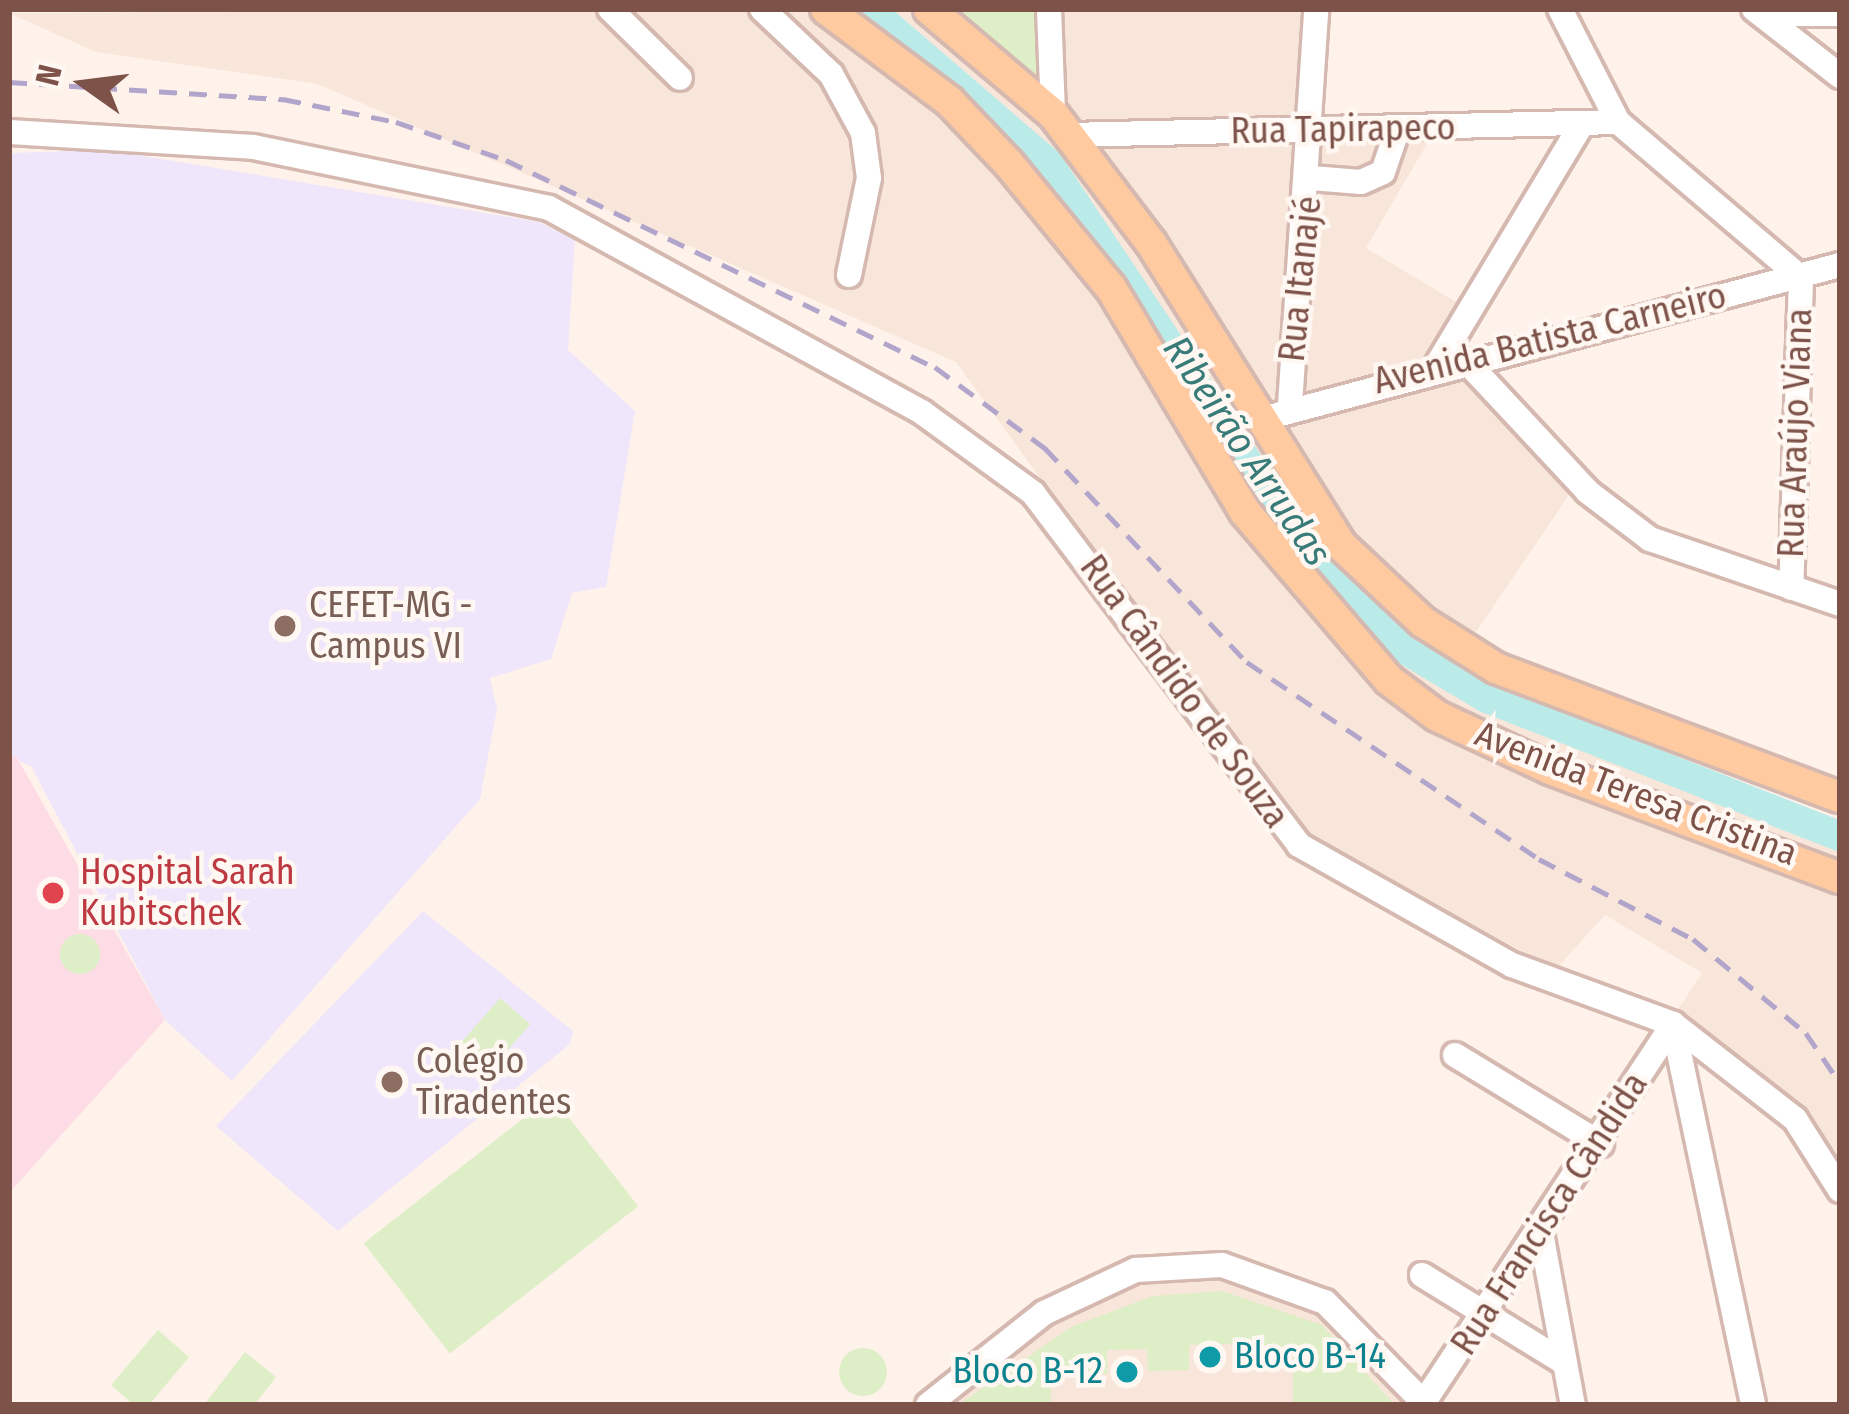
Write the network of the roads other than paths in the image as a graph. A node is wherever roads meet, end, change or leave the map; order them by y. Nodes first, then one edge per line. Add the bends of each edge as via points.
1 (610, 9) edge
2 (762, 9) edge
3 (826, 9) edge
4 (929, 9) edge
5 (1048, 9) edge
6 (1316, 9) edge
7 (1560, 9) edge
8 (1757, 12) edge
9 (1840, 14) edge
10 (1840, 76) edge
11 (680, 78) dead end
12 (1618, 122) junction
13 (1060, 124) junction
14 (1398, 128) junction
15 (1580, 129) junction
16 (1312, 130) junction
17 (9, 132) edge
18 (1311, 178) junction
19 (1840, 265) edge
20 (849, 275) dead end
21 (1801, 278) junction
22 (1466, 361) junction
23 (1437, 365) junction
24 (1276, 412) junction
25 (1791, 588) junction
26 (1840, 604) edge
27 (1840, 796) edge
28 (1840, 878) edge
29 (1672, 1024) junction
30 (1455, 1055) dead end
31 (1601, 1144) junction
32 (1840, 1190) edge
33 (1541, 1233) junction
34 (1422, 1275) dead end
35 (1485, 1314) junction
36 (1562, 1361) junction
37 (1425, 1404) edge
38 (928, 1405) edge
39 (1573, 1405) edge
40 (1753, 1405) edge

1 - 11 street
2 - 20 street via 831,74 863,133 868,178
3 - 28 main road, Avenida Teresa Cristina via 949,100 1009,164 1111,288 1245,512 1389,680 1437,716 1550,769
4 - 13 main road, Avenida Teresa Cristina
5 - 13 street
6 - 16 street, Rua Itanajé
7 - 12 street
8 - 9 street
8 - 10 street
12 - 15 street, Rua Tapirapeco
12 - 21 street
13 - 16 street, Rua Tapirapeco
13 - 24 main road, Avenida Teresa Cristina
14 - 15 street, Rua Tapirapeco
14 - 16 street, Rua Tapirapeco
14 - 18 street via 1383,172 1361,182
15 - 23 street
16 - 18 street, Rua Itanajé
17 - 29 street, Rua Cândido de Souza via 254,147 549,208 835,364 1034,493 1299,845 1512,965
18 - 24 street, Rua Itanajé
19 - 21 street, Avenida Batista Carneiro
21 - 22 street, Avenida Batista Carneiro
21 - 25 street, Rua Araújo Viana
22 - 23 street, Avenida Batista Carneiro
22 - 25 street via 1588,492 1650,539
23 - 24 street, Avenida Batista Carneiro
24 - 27 main road, Avenida Teresa Cristina via 1342,546 1424,622 1496,668
25 - 26 street
29 - 31 street, Rua Francisca Cândida
29 - 32 street, Rua Cândido de Souza via 1796,1119
29 - 40 street
30 - 31 street
31 - 33 street, Rua Francisca Cândida
33 - 35 street, Rua Francisca Cândida
33 - 36 street
34 - 35 street
35 - 36 street
35 - 37 street, Rua Francisca Cândida
36 - 39 street
37 - 38 street via 1325,1302 1222,1265 1178,1265 1136,1270 1044,1313

